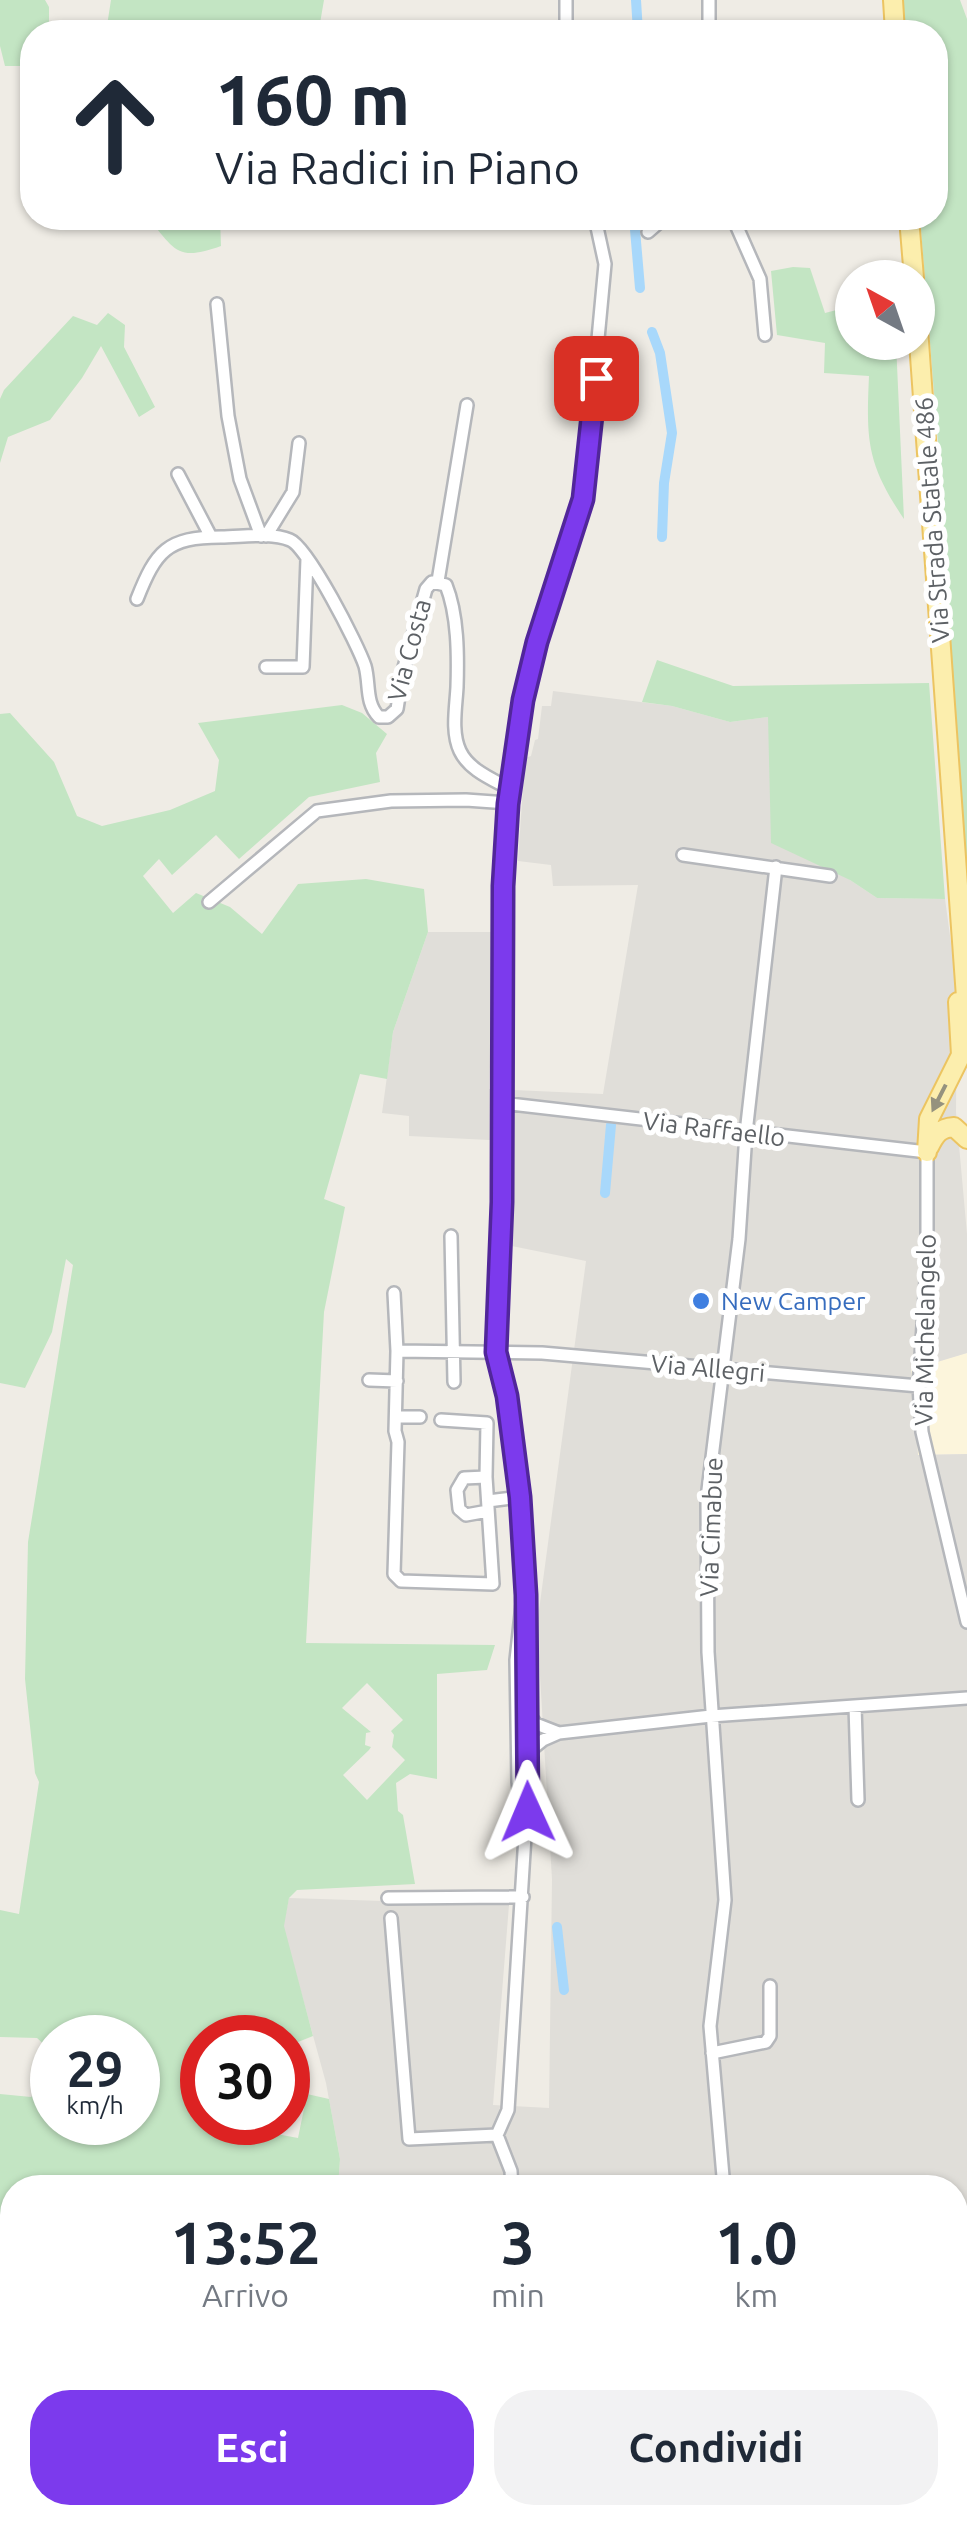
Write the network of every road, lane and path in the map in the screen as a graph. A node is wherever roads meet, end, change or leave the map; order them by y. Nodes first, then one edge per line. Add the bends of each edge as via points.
1 (597, 230) edge
2 (650, 230) edge
3 (738, 230) edge
4 (910, 230) edge
5 (648, 232) dead end
6 (912, 260) edge
7 (217, 304) dead end
8 (766, 335) dead end
9 (920, 360) edge
10 (467, 405) dead end
11 (299, 443) dead end
12 (178, 474) dead end
13 (264, 536) junction
14 (204, 538) junction
15 (307, 554) junction
16 (438, 581) junction
17 (137, 599) dead end
18 (266, 667) dead end
19 (510, 789) junction
20 (508, 804) junction
21 (682, 856) dead end
22 (776, 867) junction
23 (830, 876) dead end
24 (209, 902) dead end
25 (964, 977) junction
26 (967, 1011) edge
27 (502, 1103) junction
28 (746, 1133) junction
29 (967, 1140) edge
30 (927, 1152) junction
31 (452, 1236) dead end
32 (394, 1292) dead end
33 (398, 1352) junction
34 (454, 1352) junction
35 (496, 1352) junction
36 (721, 1368) junction
37 (368, 1380) dead end
38 (397, 1381) junction
39 (454, 1382) dead end
40 (919, 1386) junction
41 (420, 1417) dead end
42 (441, 1420) dead end
43 (396, 1424) junction
44 (486, 1477) junction
45 (520, 1497) junction
46 (488, 1506) junction
47 (524, 1586) junction
48 (967, 1622) edge
49 (967, 1698) edge
50 (855, 1706) junction
51 (527, 1712) junction
52 (711, 1716) junction
53 (559, 1734) junction
54 (528, 1753) junction
55 (528, 1791) junction
56 (858, 1800) dead end
57 (520, 1805) junction
58 (524, 1830) junction
59 (523, 1897) junction
60 (388, 1898) dead end
61 (391, 1918) dead end
62 (770, 1986) dead end
63 (712, 2053) junction
64 (497, 2135) junction
65 (511, 2175) edge
66 (723, 2175) edge

1 - 19 street via 605,264 583,499 537,642
2 - 5 street
3 - 8 street via 760,279
4 - 6 main road
7 - 13 street via 237,464
9 - 25 main road, Via Strada Statale 486
10 - 16 street
11 - 13 street via 293,492
12 - 14 street
13 - 14 street
13 - 15 street via 292,540
14 - 17 street via 160,552
15 - 16 street, Via Costa via 364,665 370,708 379,717 397,709 426,588
15 - 18 street via 303,667
16 - 19 street, Via Costa via 451,597 460,750
19 - 20 street
20 - 24 street via 391,801 317,810
20 - 27 street
21 - 22 street
22 - 23 street
22 - 28 street, Via Cimabue
25 - 26 main road, Via Strada Statale 486
25 -> 30 main road via 958,1000 961,1055 929,1119
27 - 28 street, Via Raffaello
27 - 35 street
28 - 30 street, Via Raffaello
28 - 36 street, Via Cimabue
29 - 30 main road via 954,1127 944,1128
30 - 40 street, Via Michelangelo
31 - 34 street
32 - 33 street
33 - 34 street, Via Allegri
33 - 38 street
34 - 35 street, Via Allegri
34 - 39 street
35 - 36 street, Via Allegri
35 - 45 street
36 - 40 street, Via Allegri
36 - 52 street, Via Cimabue via 707,1498
37 - 38 street
38 - 43 street
40 - 48 street, Via Michelangelo via 922,1432
41 - 43 street
42 - 44 street via 487,1423
43 - 46 street via 398,1580 492,1584
44 - 46 street
44 - 46 street via 464,1478 457,1490 466,1515 480,1515
45 - 46 street
45 - 47 street
47 - 51 street
47 - 57 street via 517,1638
49 - 50 street
50 - 52 street
50 - 56 street
51 - 53 street
51 - 54 street
52 - 53 street
52 - 63 street, Via Cimabue via 725,1900
53 - 54 street
54 - 55 street
55 - 57 street
55 - 58 street via 529,1832
57 - 58 street
57 - 58 street via 508,1814
58 - 59 street
59 - 60 street
59 - 64 street via 508,2110
61 - 64 street via 409,2139
62 - 63 street via 766,2042
63 - 66 street, Via Cimabue
64 - 65 street

